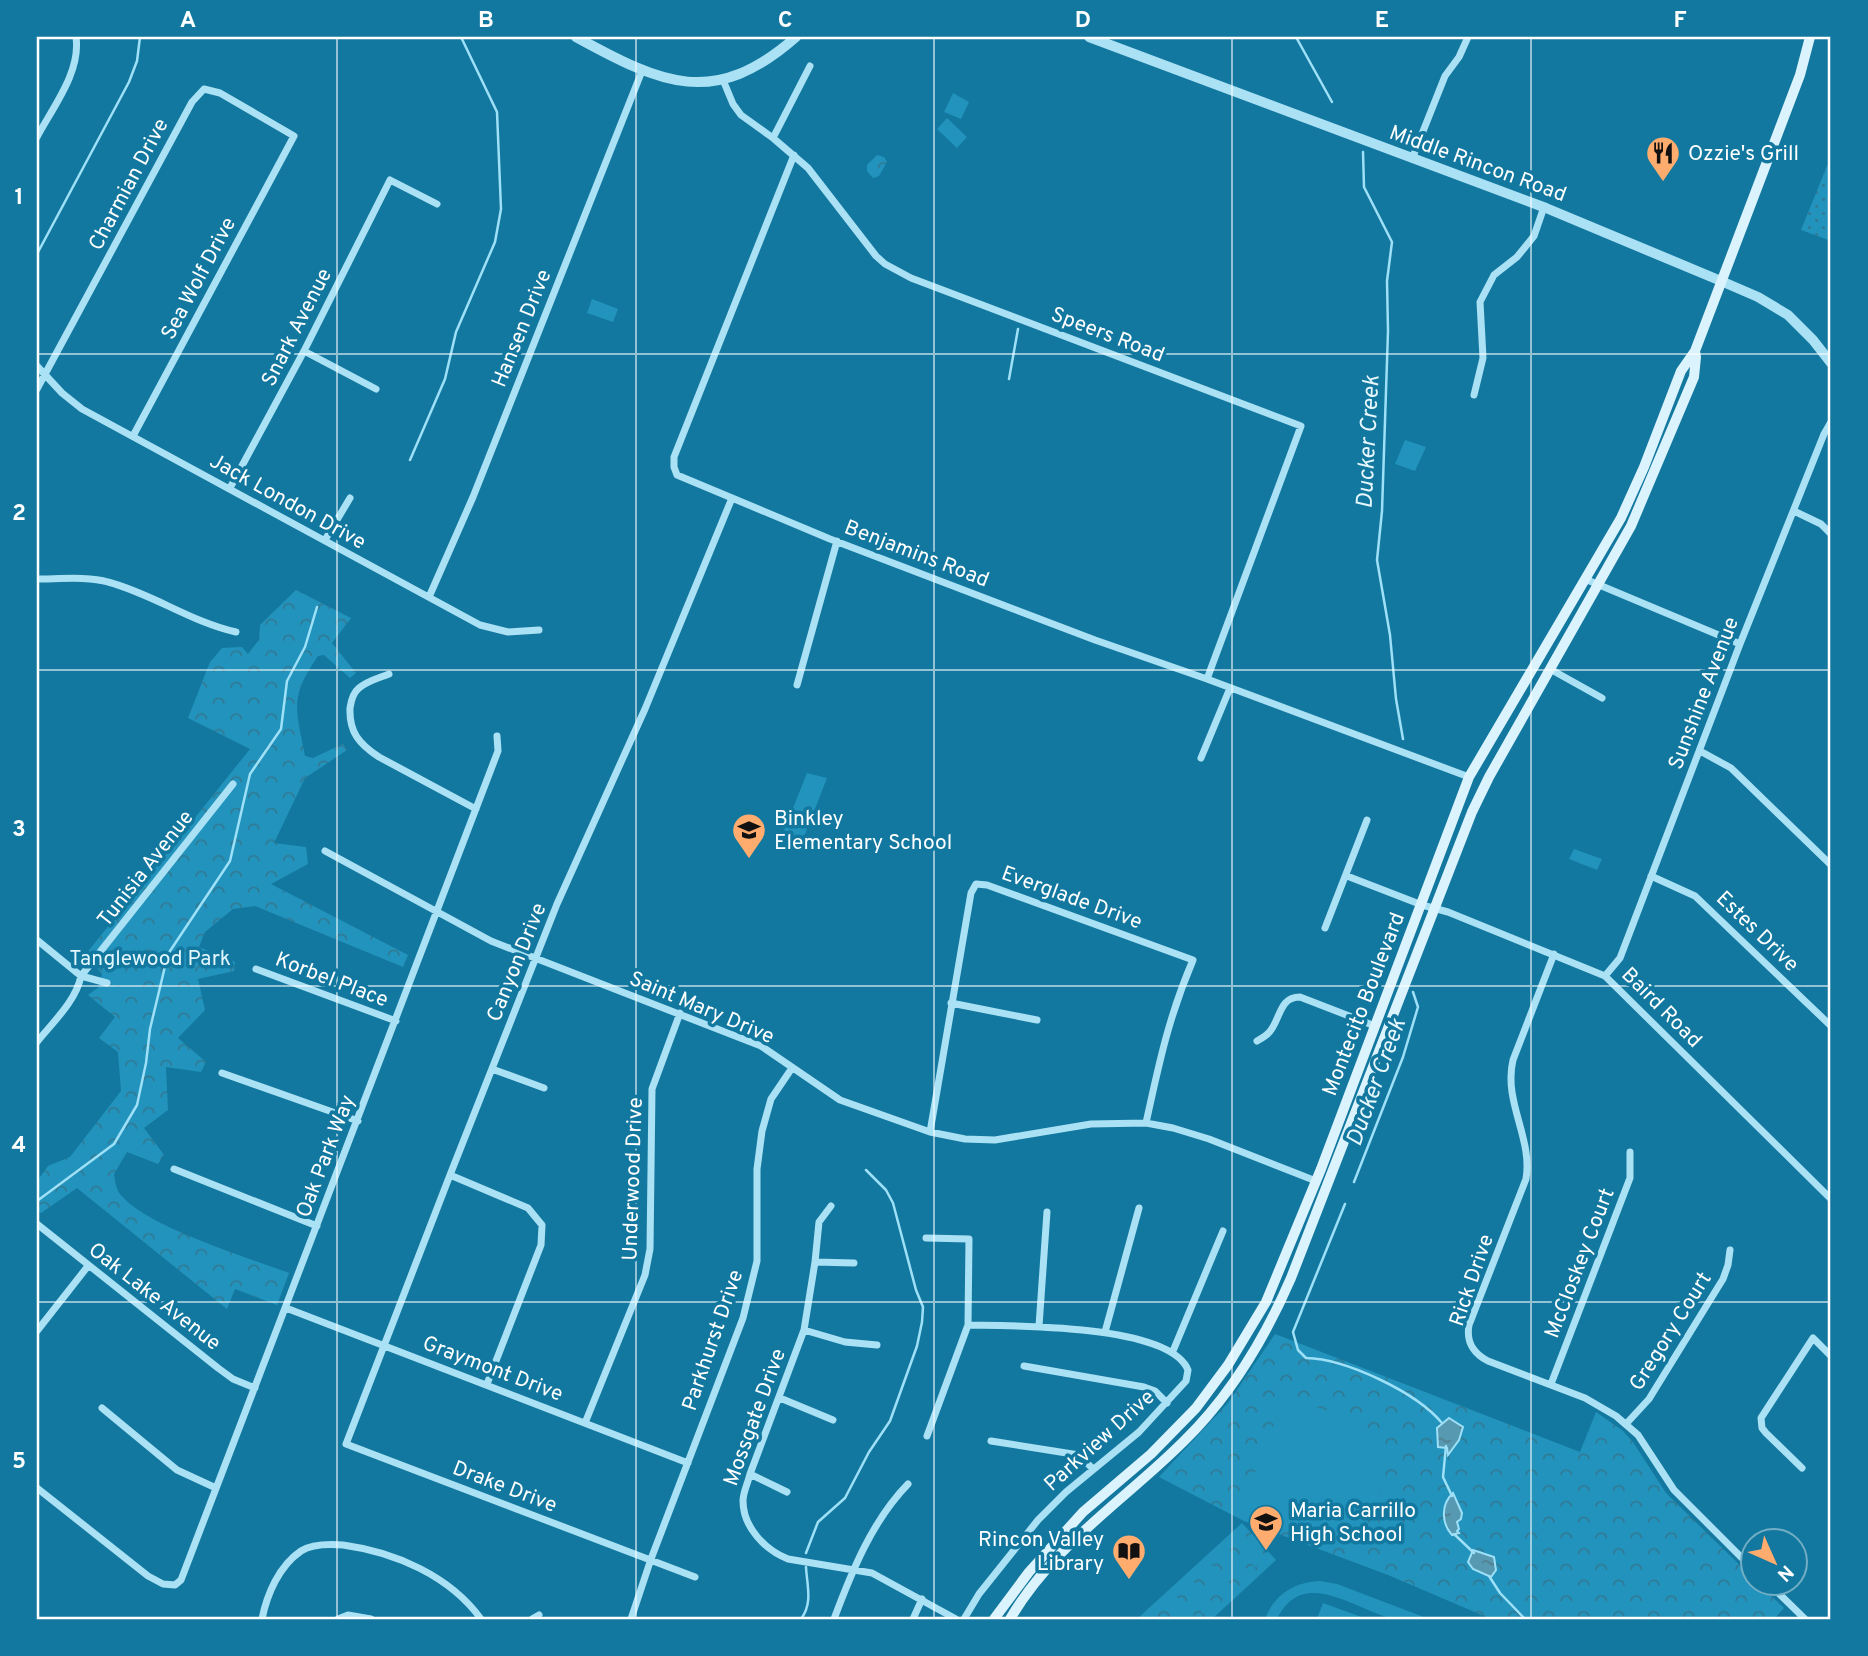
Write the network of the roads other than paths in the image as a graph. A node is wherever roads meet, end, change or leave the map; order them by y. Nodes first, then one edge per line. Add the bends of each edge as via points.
1 (76, 37) edge
2 (576, 37) edge
3 (796, 37) edge
4 (1088, 37) edge
5 (1468, 37) edge
6 (1810, 37) edge
7 (810, 66) dead end
8 (642, 71) junction
9 (723, 80) junction
10 (294, 136) joint
11 (37, 137) edge
12 (773, 138) junction
13 (794, 155) junction
14 (1412, 159) junction
15 (437, 204) dead end
16 (1544, 207) junction
17 (1721, 281) junction
18 (304, 351) junction
19 (1695, 351) junction
20 (1831, 363) edge
21 (37, 366) edge
22 (45, 375) junction
23 (37, 389) edge
24 (376, 389) dead end
25 (1474, 395) dead end
26 (1831, 422) edge
27 (133, 436) junction
28 (230, 488) junction
29 (350, 498) dead end
30 (732, 498) junction
31 (1794, 511) junction
32 (1831, 534) edge
33 (325, 540) junction
34 (838, 541) junction
35 (37, 579) edge
36 (1585, 579) junction
37 (1597, 586) junction
38 (429, 597) junction
39 (539, 630) dead end
40 (236, 632) dead end
41 (1740, 644) junction
42 (1550, 669) junction
43 (389, 674) dead end
44 (1207, 679) junction
45 (797, 685) dead end
46 (1230, 688) junction
47 (1602, 698) dead end
48 (497, 736) dead end
49 (1700, 751) junction
50 (1201, 758) dead end
51 (1469, 777) junction
52 (233, 784) dead end
53 (475, 809) junction
54 (1367, 820) dead end
55 (326, 851) dead end
56 (1831, 865) edge
57 (1347, 876) junction
58 (1651, 876) junction
59 (1422, 905) junction
60 (1434, 909) junction
61 (439, 912) junction
62 (1325, 928) dead end
63 (37, 940) edge
64 (1554, 954) junction
65 (536, 959) junction
66 (256, 969) dead end
67 (81, 976) junction
68 (1605, 976) junction
69 (107, 983) dead end
70 (951, 1003) junction
71 (680, 1013) junction
72 (1037, 1020) dead end
73 (396, 1021) junction
74 (1375, 1026) junction
75 (1831, 1026) edge
76 (1257, 1041) dead end
77 (37, 1042) edge
78 (792, 1068) junction
79 (492, 1069) junction
80 (222, 1073) dead end
81 (544, 1088) dead end
82 (358, 1121) junction
83 (1146, 1123) junction
84 (930, 1132) junction
85 (1630, 1152) dead end
86 (174, 1169) dead end
87 (450, 1175) junction
88 (1316, 1181) junction
89 (1831, 1199) edge
90 (831, 1206) dead end
91 (1139, 1208) dead end
92 (1047, 1212) dead end
93 (37, 1224) edge
94 (317, 1226) junction
95 (1223, 1231) dead end
96 (926, 1238) dead end
97 (1730, 1250) dead end
98 (816, 1262) junction
99 (854, 1263) dead end
100 (88, 1266) junction
101 (286, 1308) junction
102 (968, 1325) junction
103 (1039, 1326) junction
104 (804, 1330) junction
105 (37, 1331) edge
106 (1105, 1332) junction
107 (877, 1345) dead end
108 (385, 1346) junction
109 (1173, 1351) junction
110 (1831, 1356) edge
111 (1024, 1366) dead end
112 (487, 1384) junction
113 (1551, 1384) junction
114 (255, 1388) junction
115 (780, 1398) junction
116 (1167, 1403) junction
117 (102, 1408) dead end
118 (833, 1420) dead end
119 (585, 1423) junction
120 (1626, 1424) junction
121 (927, 1436) dead end
122 (991, 1441) dead end
123 (346, 1444) joint
124 (688, 1463) junction
125 (1802, 1468) dead end
126 (1093, 1469) junction
127 (750, 1474) junction
128 (908, 1484) dead end
129 (37, 1488) edge
130 (216, 1488) junction
131 (787, 1492) dead end
132 (1738, 1554) edge
133 (651, 1559) junction
134 (853, 1568) junction
135 (695, 1577) dead end
136 (1781, 1596) edge
137 (922, 1599) junction
138 (262, 1619) edge
139 (338, 1619) edge
140 (371, 1619) edge
141 (481, 1619) edge
142 (631, 1619) edge
143 (834, 1619) edge
144 (913, 1619) edge
145 (956, 1619) edge
146 (964, 1619) edge
147 (994, 1619) edge
148 (1010, 1619) edge
149 (1805, 1619) edge

1 - 11 street via 73,69
2 - 8 street
3 - 9 street via 766,61
4 - 14 street, Middle Rincon Road
5 - 14 street via 1445,76
6 - 17 main road, Montecito Boulevard via 1800,75
7 - 12 street
8 - 9 street via 673,80
8 - 38 street, Hansen Drive
9 - 12 street, Speers Road via 741,116
10 - 22 street, Charmian Drive via 204,89 192,102
10 - 27 street, Sea Wolf Drive
12 - 13 street, Speers Road
13 - 30 street, Benjamins Road via 674,457 677,475
13 - 44 street, Speers Road via 876,256 911,278 1301,426
14 - 16 street, Middle Rincon Road
15 - 18 street, Snark Avenue via 390,180
16 - 17 street, Middle Rincon Road
16 - 25 street via 1534,236 1493,275 1480,302 1483,358
17 - 19 main road, Montecito Boulevard
17 - 20 street, Middle Rincon Road via 1787,315
18 - 24 street
18 - 28 street, Snark Avenue
19 - 36 main road, Montecito Boulevard via 1681,371 1621,518
19 - 37 main road, Montecito Boulevard via 1694,377 1660,460 1631,526
21 - 22 street, Jack London Drive
22 - 23 street, Charmian Drive
22 - 27 street, Jack London Drive via 82,409
26 - 31 street, Sunshine Avenue
27 - 28 street, Jack London Drive
28 - 33 street, Jack London Drive
29 - 33 street
30 - 34 street, Benjamins Road
30 - 65 street, Canyon Drive
31 - 32 street
31 - 41 street, Sunshine Avenue
33 - 38 street, Jack London Drive
34 - 44 street, Benjamins Road
34 - 45 street
35 - 40 street via 106,581
36 - 37 street
36 - 51 main road, Montecito Boulevard
37 - 41 street
37 - 42 main road, Montecito Boulevard
38 - 39 street, Jack London Drive via 480,625 508,632
41 - 49 street, Sunshine Avenue
42 - 47 street
42 - 60 main road, Montecito Boulevard via 1489,778
43 - 53 street via 358,688 351,703 355,737 379,757
44 - 46 street, Benjamins Road
46 - 50 street
46 - 51 street, Benjamins Road
48 - 53 street, Oak Park Way via 498,751
49 - 56 street via 1731,768
49 - 58 street, Sunshine Avenue
51 - 59 main road, Montecito Boulevard
52 - 67 street, Tunisia Avenue
53 - 61 street, Oak Park Way
54 - 57 street
55 - 61 street, Saint Mary Drive
57 - 59 street, Baird Road
57 - 62 street
58 - 68 street, Sunshine Avenue via 1620,958
58 - 75 street, Estes Drive via 1695,895
59 - 60 street, Baird Road
59 - 74 main road, Montecito Boulevard
60 - 64 street, Baird Road
60 - 148 main road, Montecito Boulevard via 1291,1278 1255,1350 1185,1440 1061,1552
61 - 65 street, Saint Mary Drive
61 - 73 street, Oak Park Way
63 - 67 street
64 - 68 street, Baird Road
64 - 113 street, Rick Drive via 1510,1077 1526,1147 1526,1179 1468,1332 1469,1343 1482,1358
65 - 71 street, Saint Mary Drive
65 - 79 street, Canyon Drive
66 - 73 street, Korbel Place
67 - 69 street
67 - 77 street, Tunisia Avenue via 72,998
68 - 89 street, Baird Road
70 - 72 street
70 - 83 street, Everglade Drive via 976,884 1193,960 1163,1043
70 - 84 street, Everglade Drive
71 - 78 street, Saint Mary Drive via 761,1046
71 - 119 street, Underwood Drive via 652,1089 650,1250 645,1275
73 - 82 street, Oak Park Way
74 - 76 street via 1292,997 1270,1032
74 - 88 main road, Montecito Boulevard
78 - 84 street, Saint Mary Drive via 840,1100
78 - 124 street, Parkhurst Drive via 771,1099 762,1131 752,1286
79 - 81 street
79 - 87 street, Canyon Drive
80 - 82 street
82 - 94 street, Oak Park Way
83 - 84 street, Saint Mary Drive via 1091,1124 995,1140
83 - 88 street, Saint Mary Drive via 1209,1139
85 - 113 street, McCloskey Court via 1630,1178
86 - 94 street
87 - 108 street, Canyon Drive
87 - 112 street via 528,1208 542,1225 541,1245
88 - 147 main road, Montecito Boulevard via 1266,1302 1228,1366 1196,1408 1151,1454 1051,1545
90 - 98 street, Mossgate Drive via 819,1222
91 - 106 street
92 - 103 street
93 - 100 street, Oak Lake Avenue
94 - 101 street, Oak Park Way
95 - 109 street
96 - 102 street via 969,1240
97 - 120 street, Gregory Court via 1723,1279 1649,1399
98 - 99 street
98 - 104 street, Mossgate Drive
100 - 105 street
100 - 114 street, Oak Lake Avenue via 233,1379
101 - 108 street, Graymont Drive
101 - 114 street, Oak Park Way
102 - 103 street
102 - 121 street
103 - 106 street
104 - 107 street via 845,1342
104 - 115 street, Mossgate Drive
106 - 109 street
108 - 112 street, Graymont Drive
108 - 123 street, Canyon Drive
109 - 116 street, Parkview Drive via 1186,1364 1188,1375
110 - 125 street via 1813,1338 1761,1418 1766,1433
111 - 116 street via 1144,1387
112 - 119 street, Graymont Drive
113 - 120 street, Rick Drive via 1594,1402
114 - 130 street, Oak Park Way
115 - 118 street
115 - 127 street, Mossgate Drive
116 - 126 street, Parkview Drive
117 - 130 street via 177,1470
119 - 124 street, Graymont Drive
120 - 132 street, Rick Drive via 1674,1490
122 - 126 street via 1079,1455
123 - 133 street, Drake Drive
124 - 133 street, Parkhurst Drive
126 - 146 street, Parkview Drive via 1038,1520
127 - 131 street
127 - 134 street, Mossgate Drive via 743,1498 748,1524 758,1539 775,1554
128 - 134 street via 890,1502
129 - 130 street, Oak Park Way via 148,1576 175,1585 181,1580
133 - 135 street, Drake Drive
133 - 142 street, Parkhurst Drive
134 - 137 street, Mossgate Drive
134 - 143 street
136 - 149 street
137 - 144 street
137 - 145 street, Mossgate Drive
138 - 141 street via 283,1568 302,1550 333,1544 382,1552 417,1567 437,1578
139 - 140 street via 348,1615

